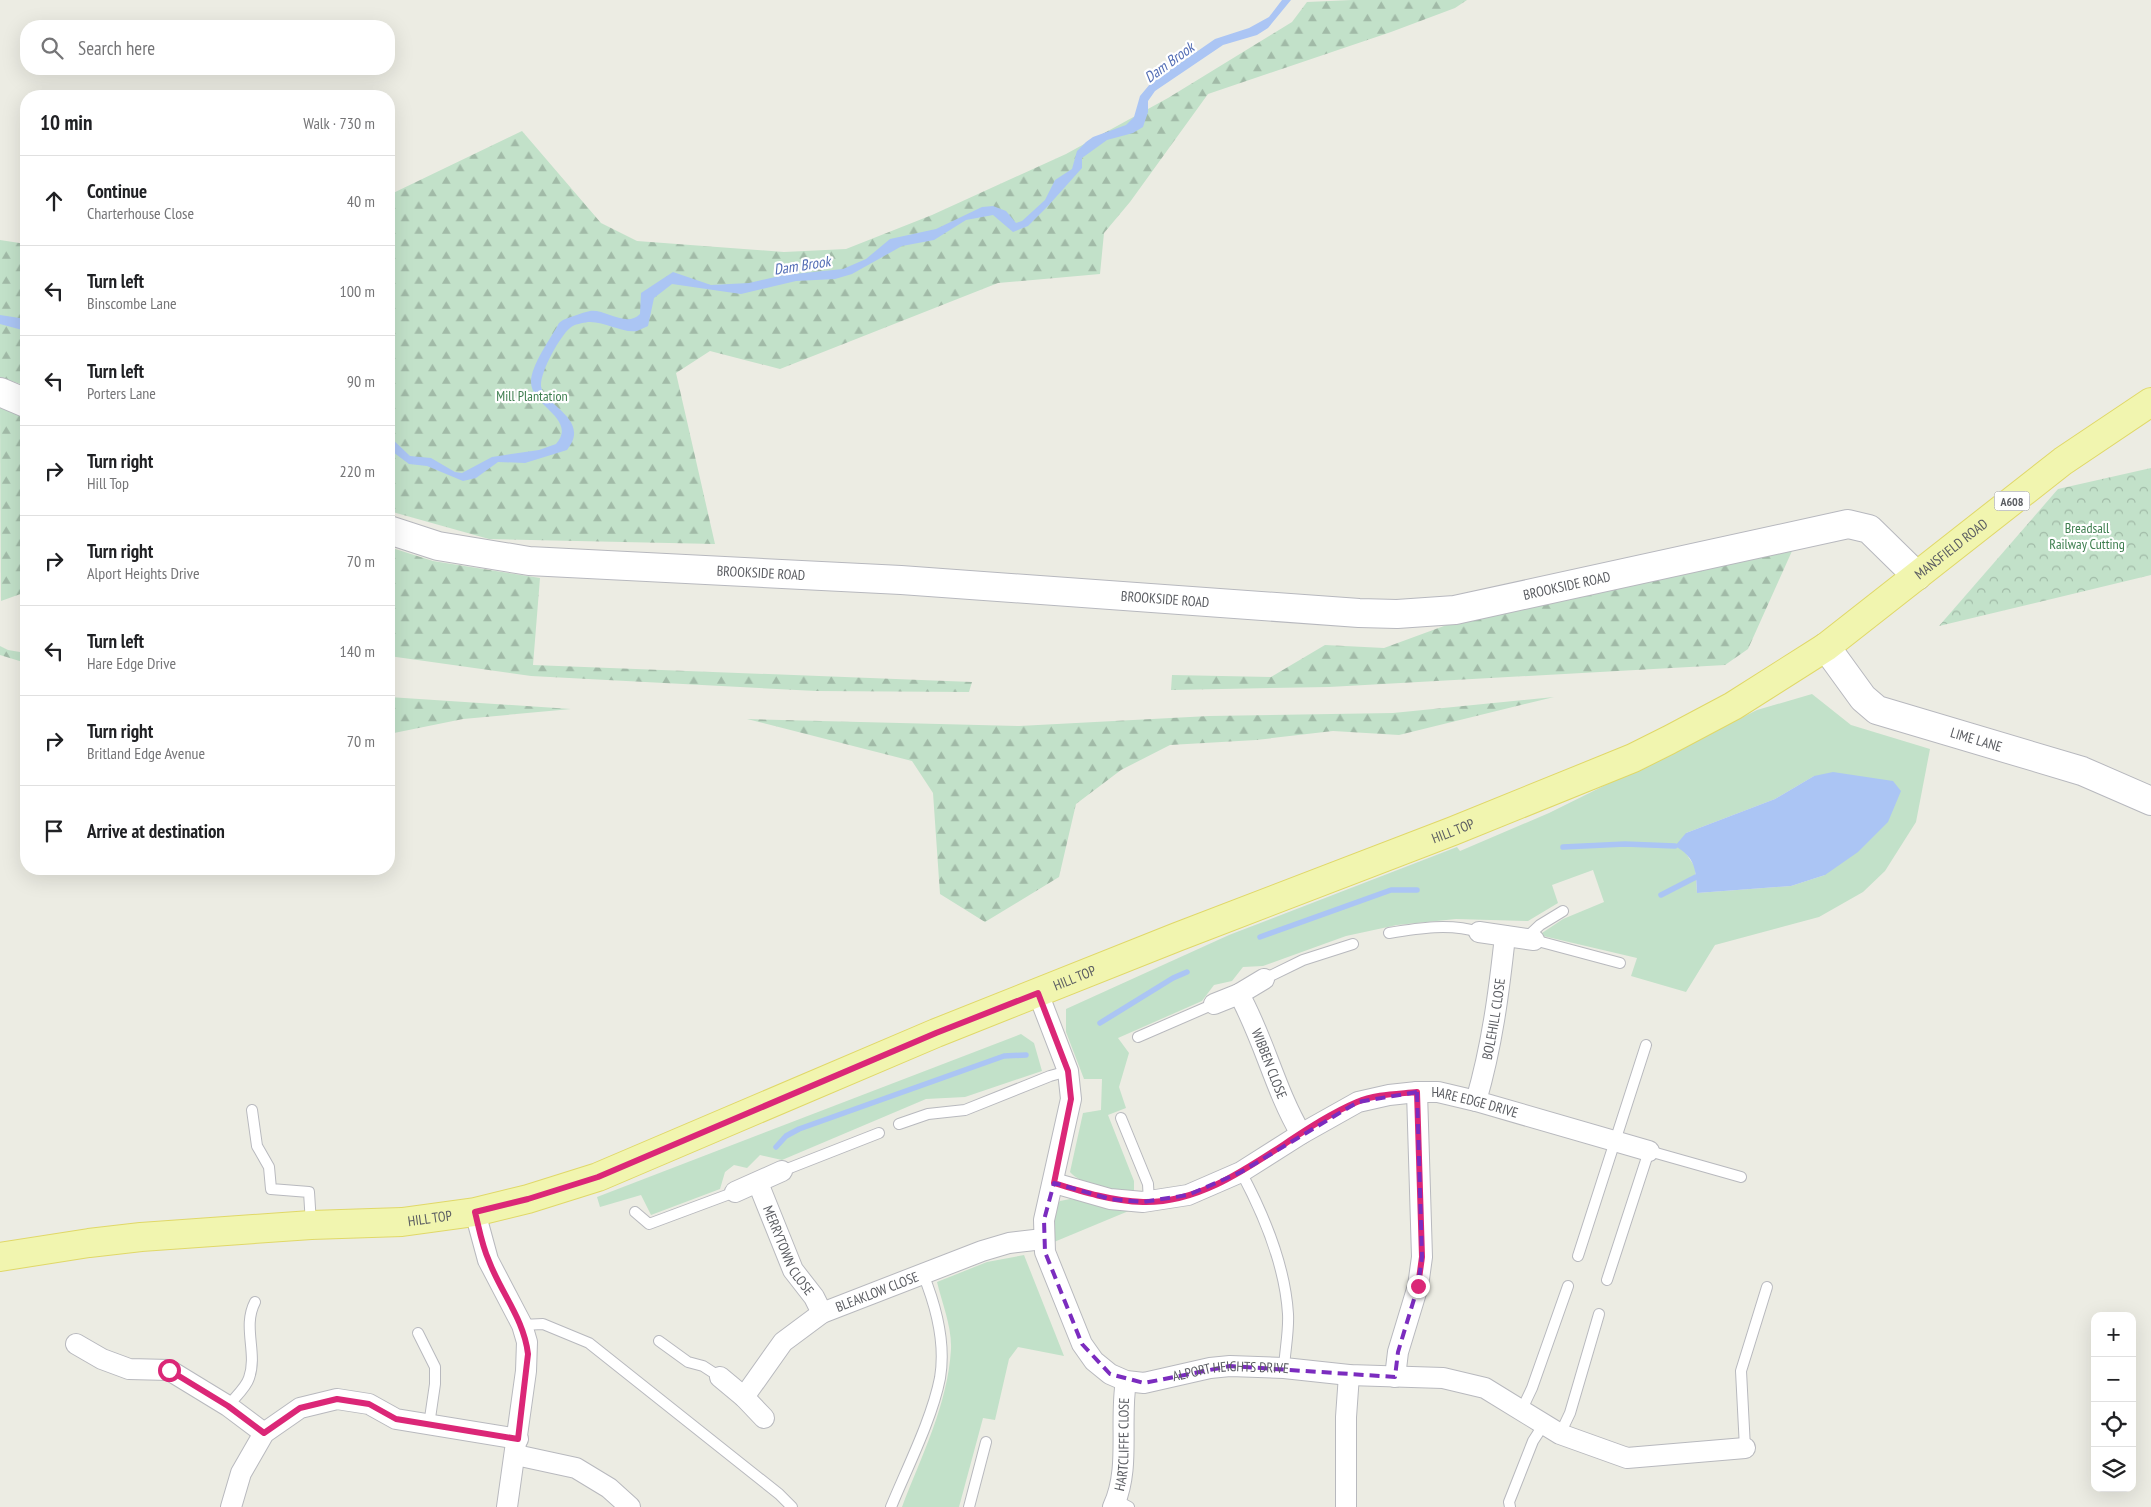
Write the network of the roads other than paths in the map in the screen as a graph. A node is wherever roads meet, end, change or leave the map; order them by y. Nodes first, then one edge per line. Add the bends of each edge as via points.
1 (0, 392) edge
2 (20, 400) edge
3 (2151, 402) edge
4 (395, 532) edge
5 (1917, 576) junction
6 (1826, 647) junction
7 (2151, 801) edge
8 (1563, 911) dead end
9 (1479, 932) joint
10 (1389, 933) dead end
11 (1505, 936) junction
12 (1530, 940) junction
13 (1353, 944) dead end
14 (1620, 962) dead end
15 (1264, 979) joint
16 (1038, 993) junction
17 (1239, 994) junction
18 (1214, 1004) joint
19 (1138, 1037) dead end
20 (1646, 1045) dead end
21 (1068, 1071) junction
22 (1417, 1092) junction
23 (1476, 1101) junction
24 (252, 1110) dead end
25 (1121, 1118) dead end
26 (899, 1124) dead end
27 (879, 1132) dead end
28 (1301, 1134) junction
29 (1614, 1141) junction
30 (1648, 1151) junction
31 (782, 1172) joint
32 (1241, 1172) junction
33 (1741, 1177) dead end
34 (758, 1183) junction
35 (1054, 1183) junction
36 (735, 1192) joint
37 (1149, 1202) junction
38 (475, 1212) junction
39 (635, 1212) dead end
40 (311, 1225) junction
41 (1043, 1238) junction
42 (1578, 1256) dead end
43 (0, 1257) edge
44 (923, 1274) junction
45 (1608, 1280) dead end
46 (1568, 1286) dead end
47 (1767, 1287) dead end
48 (255, 1302) dead end
49 (822, 1313) junction
50 (1599, 1314) dead end
51 (522, 1325) junction
52 (418, 1332) dead end
53 (659, 1340) dead end
54 (76, 1344) dead end
55 (1284, 1368) junction
56 (1349, 1375) junction
57 (720, 1377) joint
58 (1395, 1377) junction
59 (1126, 1381) junction
60 (744, 1397) junction
61 (228, 1406) junction
62 (1522, 1408) junction
63 (764, 1418) dead end
64 (429, 1425) junction
65 (1552, 1429) junction
66 (264, 1433) junction
67 (986, 1442) dead end
68 (517, 1447) junction
69 (1745, 1448) joint
70 (1119, 1505) edge
71 (231, 1507) edge
72 (508, 1507) edge
73 (630, 1507) edge
74 (792, 1507) edge
75 (891, 1507) edge
76 (969, 1507) edge
77 (1346, 1507) edge
78 (1510, 1507) edge

1 - 2 street
3 - 5 main road, MANSFIELD ROAD / A608 via 2063,461
4 - 5 street, BROOKSIDE ROAD via 438,546 529,561 881,578 1359,613 1455,610 1848,524 1869,530
5 - 6 main road, MANSFIELD ROAD / A608
6 - 7 street, LIME LANE via 1863,698 1877,710 2082,771
6 - 16 main road, HILL TOP / A608 via 1733,706 1633,758 1453,832 1260,904
8 - 12 lane via 1540,924
9 - 10 lane via 1461,926
9 - 11 street
11 - 12 street
11 - 23 street, BOLEHILL CLOSE via 1488,1062
12 - 14 lane
13 - 15 lane via 1303,960
15 - 17 street
16 - 21 street, ALPORT HEIGHTS DRIVE
16 - 38 main road, HILL TOP / A608 via 598,1177
17 - 18 street
17 - 28 street, WIBBEN CLOSE
18 - 19 lane
20 - 29 lane
21 - 26 lane via 964,1110 928,1114
21 - 35 street, ALPORT HEIGHTS DRIVE via 1071,1099
22 - 23 street, HARE EDGE DRIVE via 1438,1092
22 - 28 street, HARE EDGE DRIVE via 1358,1102
22 - 58 street via 1422,1257 1418,1286 1398,1352
23 - 29 street, HARE EDGE DRIVE
24 - 40 lane via 257,1146 269,1167 271,1189 308,1192
25 - 37 lane via 1148,1184
27 - 31 lane
28 - 32 street, HARE EDGE DRIVE
29 - 30 street, HARE EDGE DRIVE
29 - 42 lane
30 - 33 lane
30 - 45 lane
31 - 34 street
32 - 37 street, HARE EDGE DRIVE via 1188,1195
32 - 55 lane via 1268,1233 1281,1273 1288,1315
34 - 36 street
34 - 49 street, MERRYTOWN CLOSE via 793,1270
35 - 37 street, HARE EDGE DRIVE via 1110,1199
35 - 41 street, ALPORT HEIGHTS DRIVE via 1044,1220
36 - 39 lane via 649,1224
38 - 40 main road, HILL TOP / A608 via 402,1222
38 - 51 street via 488,1260
40 - 43 main road, HILL TOP / A608 via 141,1237
41 - 44 street, BLEAKLOW CLOSE via 982,1251
41 - 59 street, ALPORT HEIGHTS DRIVE via 1048,1262 1082,1344 1094,1361
44 - 49 street, BLEAKLOW CLOSE
44 - 75 lane via 939,1322 940,1378 932,1407
46 - 62 lane
47 - 69 lane via 1741,1371
48 - 61 lane via 248,1315 252,1361 249,1379
49 - 60 street, BLEAKLOW CLOSE via 784,1342
50 - 65 lane via 1570,1413
51 - 68 street via 528,1354
51 - 74 lane via 543,1324 589,1343
52 - 64 lane via 435,1367
53 - 57 lane via 688,1362 703,1366
54 - 61 street via 129,1369 169,1370
55 - 56 street, ALPORT HEIGHTS DRIVE
55 - 59 street, ALPORT HEIGHTS DRIVE via 1230,1366 1144,1383
56 - 58 street, ALPORT HEIGHTS DRIVE
56 - 77 street
57 - 60 street
58 - 62 street, ALPORT HEIGHTS DRIVE via 1443,1378 1485,1388
59 - 70 street, HARTCLIFFE CLOSE
60 - 63 street
61 - 66 street
62 - 65 street, ALPORT HEIGHTS DRIVE
64 - 66 street via 396,1419 369,1404 337,1399 300,1408
64 - 68 street
65 - 69 street, ALPORT HEIGHTS DRIVE via 1627,1458
65 - 78 lane via 1533,1441 1509,1502
66 - 71 street via 241,1472
67 - 76 lane
68 - 72 street
68 - 73 street via 576,1468 610,1488

